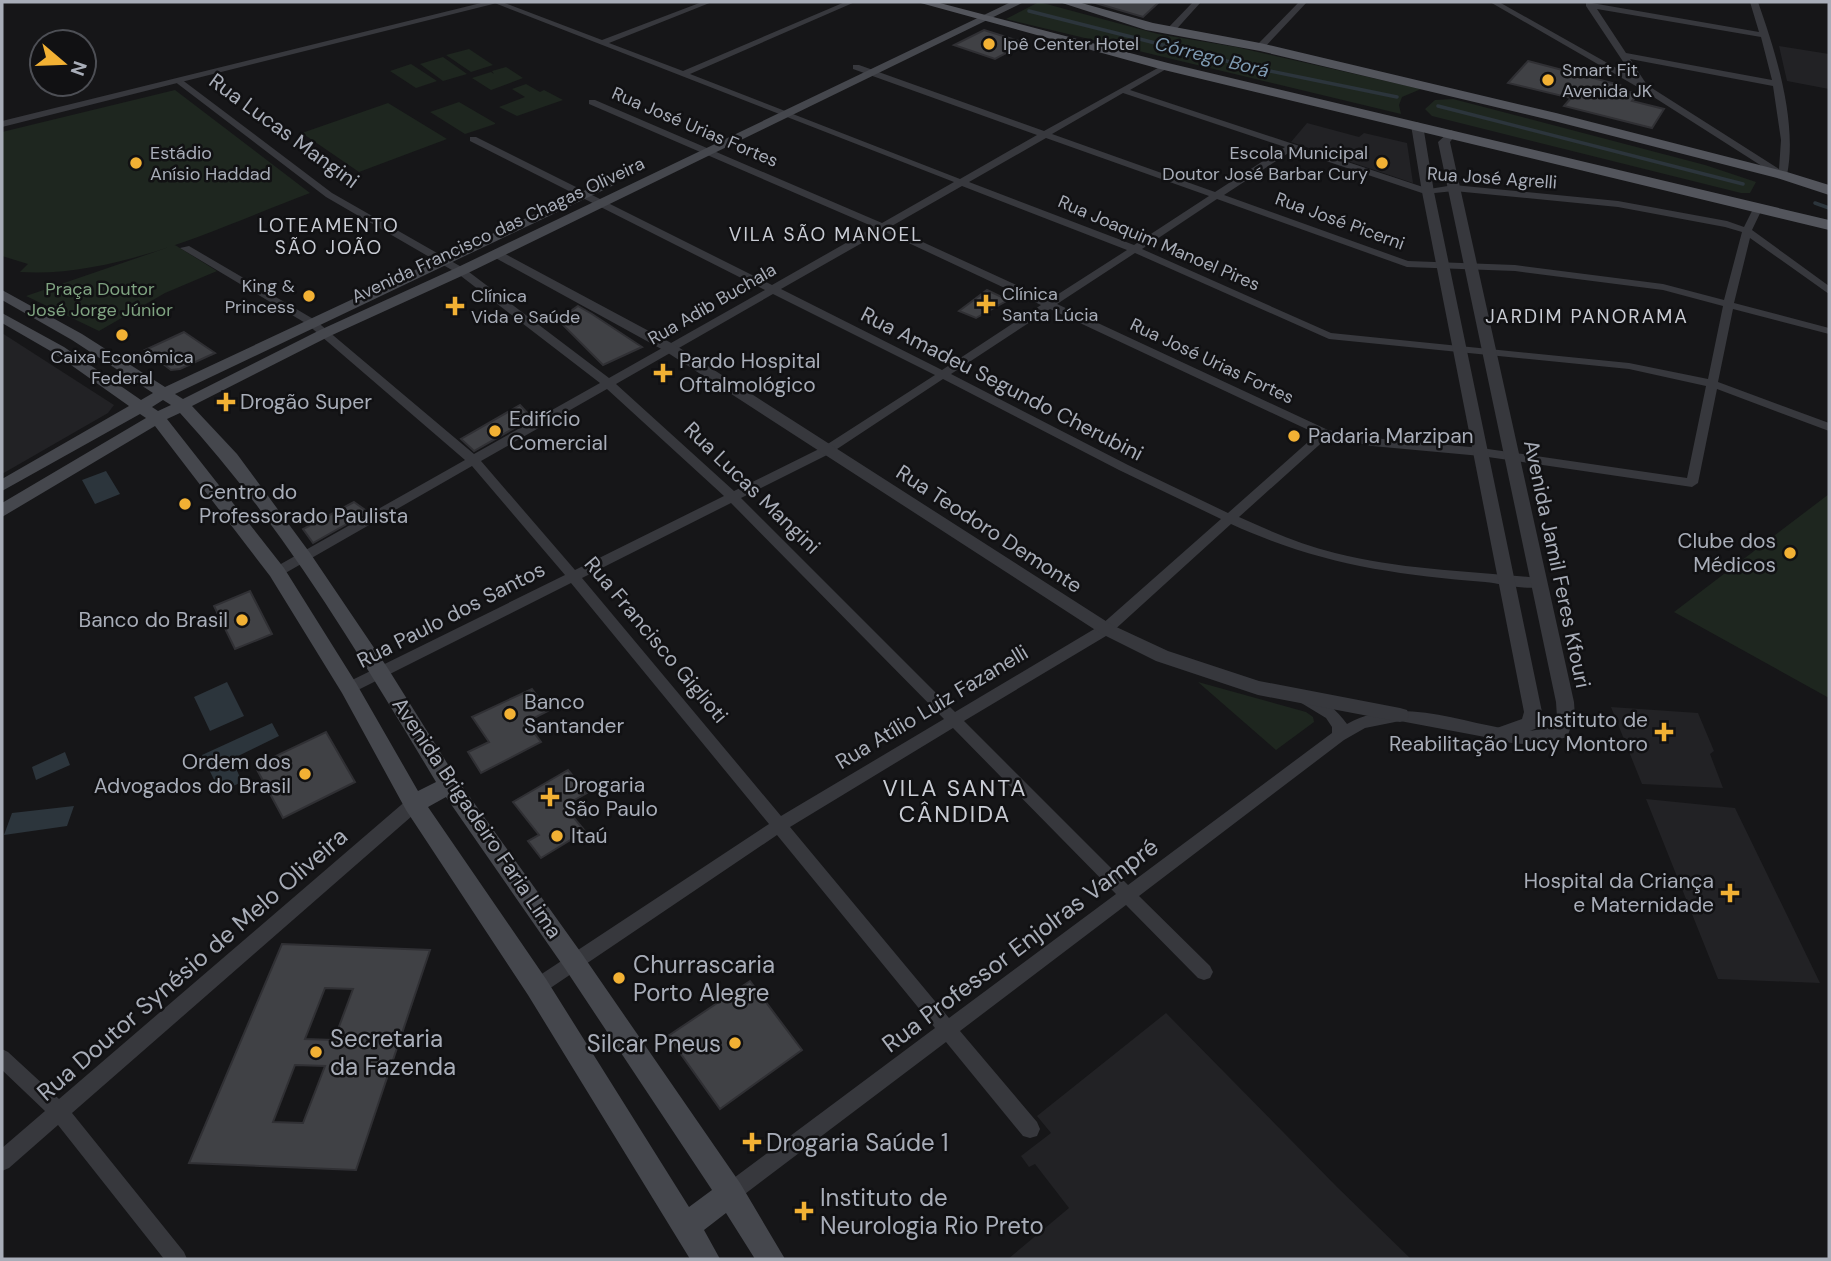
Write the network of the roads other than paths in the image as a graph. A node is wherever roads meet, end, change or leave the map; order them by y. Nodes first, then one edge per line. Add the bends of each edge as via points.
1 (496, 2) edge
2 (708, 2) edge
3 (851, 2) edge
4 (923, 2) edge
5 (995, 2) edge
6 (1019, 2) edge
7 (1065, 2) edge
8 (1197, 2) edge
9 (1303, 2) edge
10 (1494, 2) edge
11 (1754, 2) edge
12 (1589, 4) edge
13 (968, 14) junction
14 (985, 19) junction
15 (1170, 31) junction
16 (1766, 35) junction
17 (604, 42) junction
18 (1260, 47) junction
19 (1624, 55) junction
20 (1598, 60) junction
21 (1165, 66) junction
22 (856, 67) junction
23 (872, 73) junction
24 (686, 74) junction
25 (178, 81) junction
26 (1777, 84) junction
27 (1644, 87) junction
28 (1122, 90) junction
29 (1447, 91) junction
30 (592, 103) dead end
31 (771, 107) junction
32 (1414, 110) junction
33 (788, 113) junction
34 (2, 124) edge
35 (1451, 133) junction
36 (1045, 135) junction
37 (473, 139) dead end
38 (1490, 142) junction
39 (692, 145) junction
40 (1736, 146) junction
41 (1291, 147) junction
42 (709, 151) junction
43 (1707, 156) junction
44 (1784, 170) junction
45 (962, 181) junction
46 (1454, 188) junction
47 (1826, 191) edge
48 (1428, 192) junction
49 (1216, 196) junction
50 (582, 197) junction
51 (598, 204) junction
52 (1758, 207) junction
53 (1829, 223) edge
54 (882, 227) junction
55 (1747, 232) junction
56 (185, 248) dead end
57 (1134, 249) junction
58 (496, 253) junction
59 (446, 262) junction
60 (1443, 265) junction
61 (1471, 265) junction
62 (461, 271) junction
63 (772, 290) junction
64 (1829, 291) edge
65 (2, 295) edge
66 (1729, 302) junction
67 (1050, 304) junction
68 (2, 317) edge
69 (312, 322) junction
70 (1829, 331) edge
71 (325, 333) junction
72 (670, 348) junction
73 (1460, 349) junction
74 (1489, 352) junction
75 (943, 374) junction
76 (608, 383) junction
77 (1714, 384) junction
78 (164, 393) junction
79 (141, 405) junction
80 (182, 405) junction
81 (157, 418) junction
82 (1829, 427) edge
83 (1325, 433) junction
84 (827, 450) junction
85 (1481, 452) junction
86 (1512, 457) junction
87 (473, 460) junction
88 (21, 474) junction
89 (2, 486) edge
90 (43, 486) junction
91 (732, 497) junction
92 (2, 511) edge
93 (1231, 519) junction
94 (304, 556) junction
95 (277, 572) junction
96 (573, 576) junction
97 (1507, 579) junction
98 (1539, 583) junction
99 (1105, 629) junction
100 (380, 672) junction
101 (349, 688) junction
102 (1302, 696) junction
103 (1400, 715) junction
104 (953, 719) junction
105 (1501, 734) junction
106 (1339, 736) junction
107 (449, 785) junction
108 (414, 804) junction
109 (780, 825) junction
110 (1127, 896) junction
111 (574, 962) junction
112 (1204, 972) dead end
113 (537, 987) junction
114 (949, 1029) junction
115 (2, 1058) edge
116 (59, 1112) junction
117 (1030, 1129) dead end
118 (2, 1161) edge
119 (730, 1193) junction
120 (686, 1226) junction
121 (177, 1259) edge
122 (706, 1259) edge
123 (771, 1259) edge

1 - 17 street, Rua Joaquim Manoel Pires
1 - 25 street
2 - 17 street
3 - 24 street
4 - 13 main road
5 - 13 main road, Avenida Francisco das Chagas Oliveira
6 - 14 main road, Avenida Francisco das Chagas Oliveira
7 - 15 main road
8 - 15 street
9 - 18 street
10 - 20 street
11 - 16 street
12 - 16 street
12 - 19 street
13 - 14 main road
13 - 22 main road, Avenida Francisco das Chagas Oliveira
14 - 21 main road
14 - 23 main road, Avenida Francisco das Chagas Oliveira
15 - 18 main road
16 - 26 street
17 - 24 street, Rua Joaquim Manoel Pires
18 - 29 main road
19 - 20 street via 1615,61
19 - 26 street
19 - 27 street
20 - 27 street
21 - 28 street, Rua Adib Buchala
21 - 32 main road
22 - 23 street, Rua José Picerni
22 - 31 main road, Avenida Francisco das Chagas Oliveira
23 - 33 main road, Avenida Francisco das Chagas Oliveira
23 - 36 street, Rua José Picerni
24 - 31 street, Rua Joaquim Manoel Pires
25 - 34 street
25 - 59 street, Rua Lucas Mangini via 329,195
26 - 44 street
27 - 40 street
28 - 36 street, Rua Adib Buchala
28 - 41 street, Rua José Agrelli
29 - 32 main road
29 - 43 main road
30 - 39 street, Rua José Urias Fortes
31 - 33 street, Rua Joaquim Manoel Pires
31 - 39 main road, Avenida Francisco das Chagas Oliveira
32 - 35 main road
32 - 38 main road via 1430,122
32 - 48 street
33 - 42 main road, Avenida Francisco das Chagas Oliveira
33 - 45 street, Rua Joaquim Manoel Pires
35 - 38 main road
35 - 46 street, Avenida Jamil Feres Kfouri via 1444,142
36 - 45 street, Rua Adib Buchala
36 - 49 street, Rua José Picerni
37 - 50 street, Rua Amadeu Segundo Cherubini
38 - 52 main road
39 - 42 street, Rua José Urias Fortes
39 - 50 main road, Avenida Francisco das Chagas Oliveira
40 - 43 main road via 1726,155
40 - 44 street
41 - 48 street, Rua José Agrelli
41 - 49 street, Rua Paulo dos Santos
42 - 51 main road, Avenida Francisco das Chagas Oliveira
42 - 54 street, Rua José Urias Fortes
43 - 44 main road
44 - 47 main road
44 - 52 main road
45 - 54 street, Rua Adib Buchala
45 - 57 street, Rua Joaquim Manoel Pires
46 - 48 street, Rua José Agrelli
46 - 55 street, Rua José Agrelli via 1618,204 1682,214
46 - 61 street, Avenida Jamil Feres Kfouri
47 - 53 main road via 1790,196 1794,206
48 - 60 street
49 - 57 street, Rua Paulo dos Santos
49 - 60 street, Rua José Picerni via 1407,264
50 - 51 street, Rua Amadeu Segundo Cherubini
50 - 59 main road, Avenida Francisco das Chagas Oliveira
51 - 58 main road, Avenida Francisco das Chagas Oliveira
51 - 63 street, Rua Amadeu Segundo Cherubini
52 - 53 main road
52 - 55 street
54 - 63 street, Rua Adib Buchala
54 - 67 street, Rua José Urias Fortes
55 - 64 street, Rua José Agrelli
55 - 66 street
56 - 69 street, Rua Francisco Giglioti
57 - 67 street, Rua Paulo dos Santos
57 - 73 street, Rua Joaquim Manoel Pires via 1329,335
58 - 62 main road, Avenida Francisco das Chagas Oliveira
58 - 72 street, Rua Teodoro Demonte
59 - 62 street, Rua Lucas Mangini
59 - 69 main road, Avenida Francisco das Chagas Oliveira
60 - 61 street, Rua José Picerni
60 - 73 street
61 - 66 street, Rua José Picerni via 1598,276
61 - 74 street, Avenida Jamil Feres Kfouri
62 - 71 main road, Avenida Francisco das Chagas Oliveira
62 - 76 street, Rua Lucas Mangini
63 - 72 street, Rua Adib Buchala
63 - 75 street, Rua Amadeu Segundo Cherubini
65 - 78 main road, Avenida Brigadeiro Faria Lima
66 - 70 street, Rua José Picerni
66 - 77 street
67 - 75 street, Rua Paulo dos Santos
67 - 83 street, Rua José Urias Fortes
68 - 79 main road, Avenida Brigadeiro Faria Lima
69 - 71 street, Rua Francisco Giglioti
69 - 78 main road, Avenida Francisco das Chagas Oliveira
71 - 80 main road, Avenida Francisco das Chagas Oliveira
71 - 87 street, Rua Francisco Giglioti
72 - 76 street, Rua Adib Buchala
72 - 84 street, Rua Teodoro Demonte
73 - 74 street, Rua Joaquim Manoel Pires
73 - 85 street
74 - 77 street, Rua Joaquim Manoel Pires via 1629,366
74 - 86 street, Avenida Jamil Feres Kfouri
75 - 84 street, Rua Paulo dos Santos
75 - 93 street, Rua Amadeu Segundo Cherubini
76 - 87 street, Rua Adib Buchala
76 - 91 street, Rua Lucas Mangini
77 - 82 street, Rua Joaquim Manoel Pires
77 - 86 street, Rua José Urias Fortes via 1692,483
78 - 79 main road, Avenida Francisco das Chagas Oliveira
78 - 80 main road, Avenida Brigadeiro Faria Lima
79 - 81 main road, Avenida Brigadeiro Faria Lima
79 - 88 main road, Avenida Francisco das Chagas Oliveira
80 - 81 main road, Avenida Francisco das Chagas Oliveira
80 - 94 main road, Avenida Brigadeiro Faria Lima via 231,457
81 - 90 main road, Avenida Francisco das Chagas Oliveira
81 - 95 main road, Avenida Brigadeiro Faria Lima
83 - 85 street, Rua José Urias Fortes
83 - 93 street, Rua Atílio Luiz Fazanelli
84 - 91 street, Rua Paulo dos Santos
84 - 99 street, Rua Teodoro Demonte
85 - 86 street, Rua José Urias Fortes
85 - 97 street
86 - 98 street, Avenida Jamil Feres Kfouri
87 - 94 street, Rua Adib Buchala
87 - 96 street, Rua Francisco Giglioti
88 - 89 main road, Avenida Francisco das Chagas Oliveira
88 - 90 main road
90 - 92 main road, Avenida Francisco das Chagas Oliveira
91 - 96 street, Rua Paulo dos Santos
91 - 104 street, Rua Lucas Mangini
93 - 97 street, Rua Amadeu Segundo Cherubini via 1308,550 1359,563
93 - 99 street, Rua Atílio Luiz Fazanelli
94 - 95 street, Rua Adib Buchala
94 - 100 main road, Avenida Brigadeiro Faria Lima
95 - 101 main road, Avenida Brigadeiro Faria Lima
96 - 100 street, Rua Paulo dos Santos
96 - 109 street, Rua Francisco Giglioti
97 - 98 street, Rua Amadeu Segundo Cherubini
97 - 105 street via 1533,712 1530,723
98 - 105 street, Avenida Jamil Feres Kfouri via 1565,702 1564,725 1550,737
99 - 102 street, Rua Teodoro Demonte via 1162,656 1258,688
99 - 104 street, Rua Atílio Luiz Fazanelli
100 - 101 street, Rua Paulo dos Santos
100 - 107 main road, Avenida Brigadeiro Faria Lima
101 - 108 main road, Avenida Brigadeiro Faria Lima
102 - 103 street, Rua Teodoro Demonte
102 - 106 street via 1331,714 1340,726
103 - 105 street, Rua Teodoro Demonte
103 - 106 street, Rua Professor Enjolras Vampré via 1362,723
104 - 109 street, Rua Atílio Luiz Fazanelli
104 - 110 street, Rua Lucas Mangini
106 - 110 street, Rua Professor Enjolras Vampré
107 - 108 main road
107 - 111 main road, Avenida Brigadeiro Faria Lima
108 - 113 main road, Avenida Brigadeiro Faria Lima
108 - 116 street, Rua Doutor Synésio de Melo Oliveira
109 - 111 street, Rua Atílio Luiz Fazanelli
109 - 114 street, Rua Francisco Giglioti
110 - 112 street, Rua Lucas Mangini
110 - 114 street, Rua Professor Enjolras Vampré
111 - 113 street, Rua Atílio Luiz Fazanelli
111 - 119 main road, Avenida Brigadeiro Faria Lima
113 - 120 main road, Avenida Brigadeiro Faria Lima
114 - 117 street, Rua Francisco Giglioti
114 - 119 street, Rua Professor Enjolras Vampré
115 - 116 street
116 - 118 street, Rua Doutor Synésio de Melo Oliveira
116 - 121 street
119 - 120 main road
119 - 123 main road, Avenida Brigadeiro Faria Lima
120 - 122 main road, Avenida Brigadeiro Faria Lima

